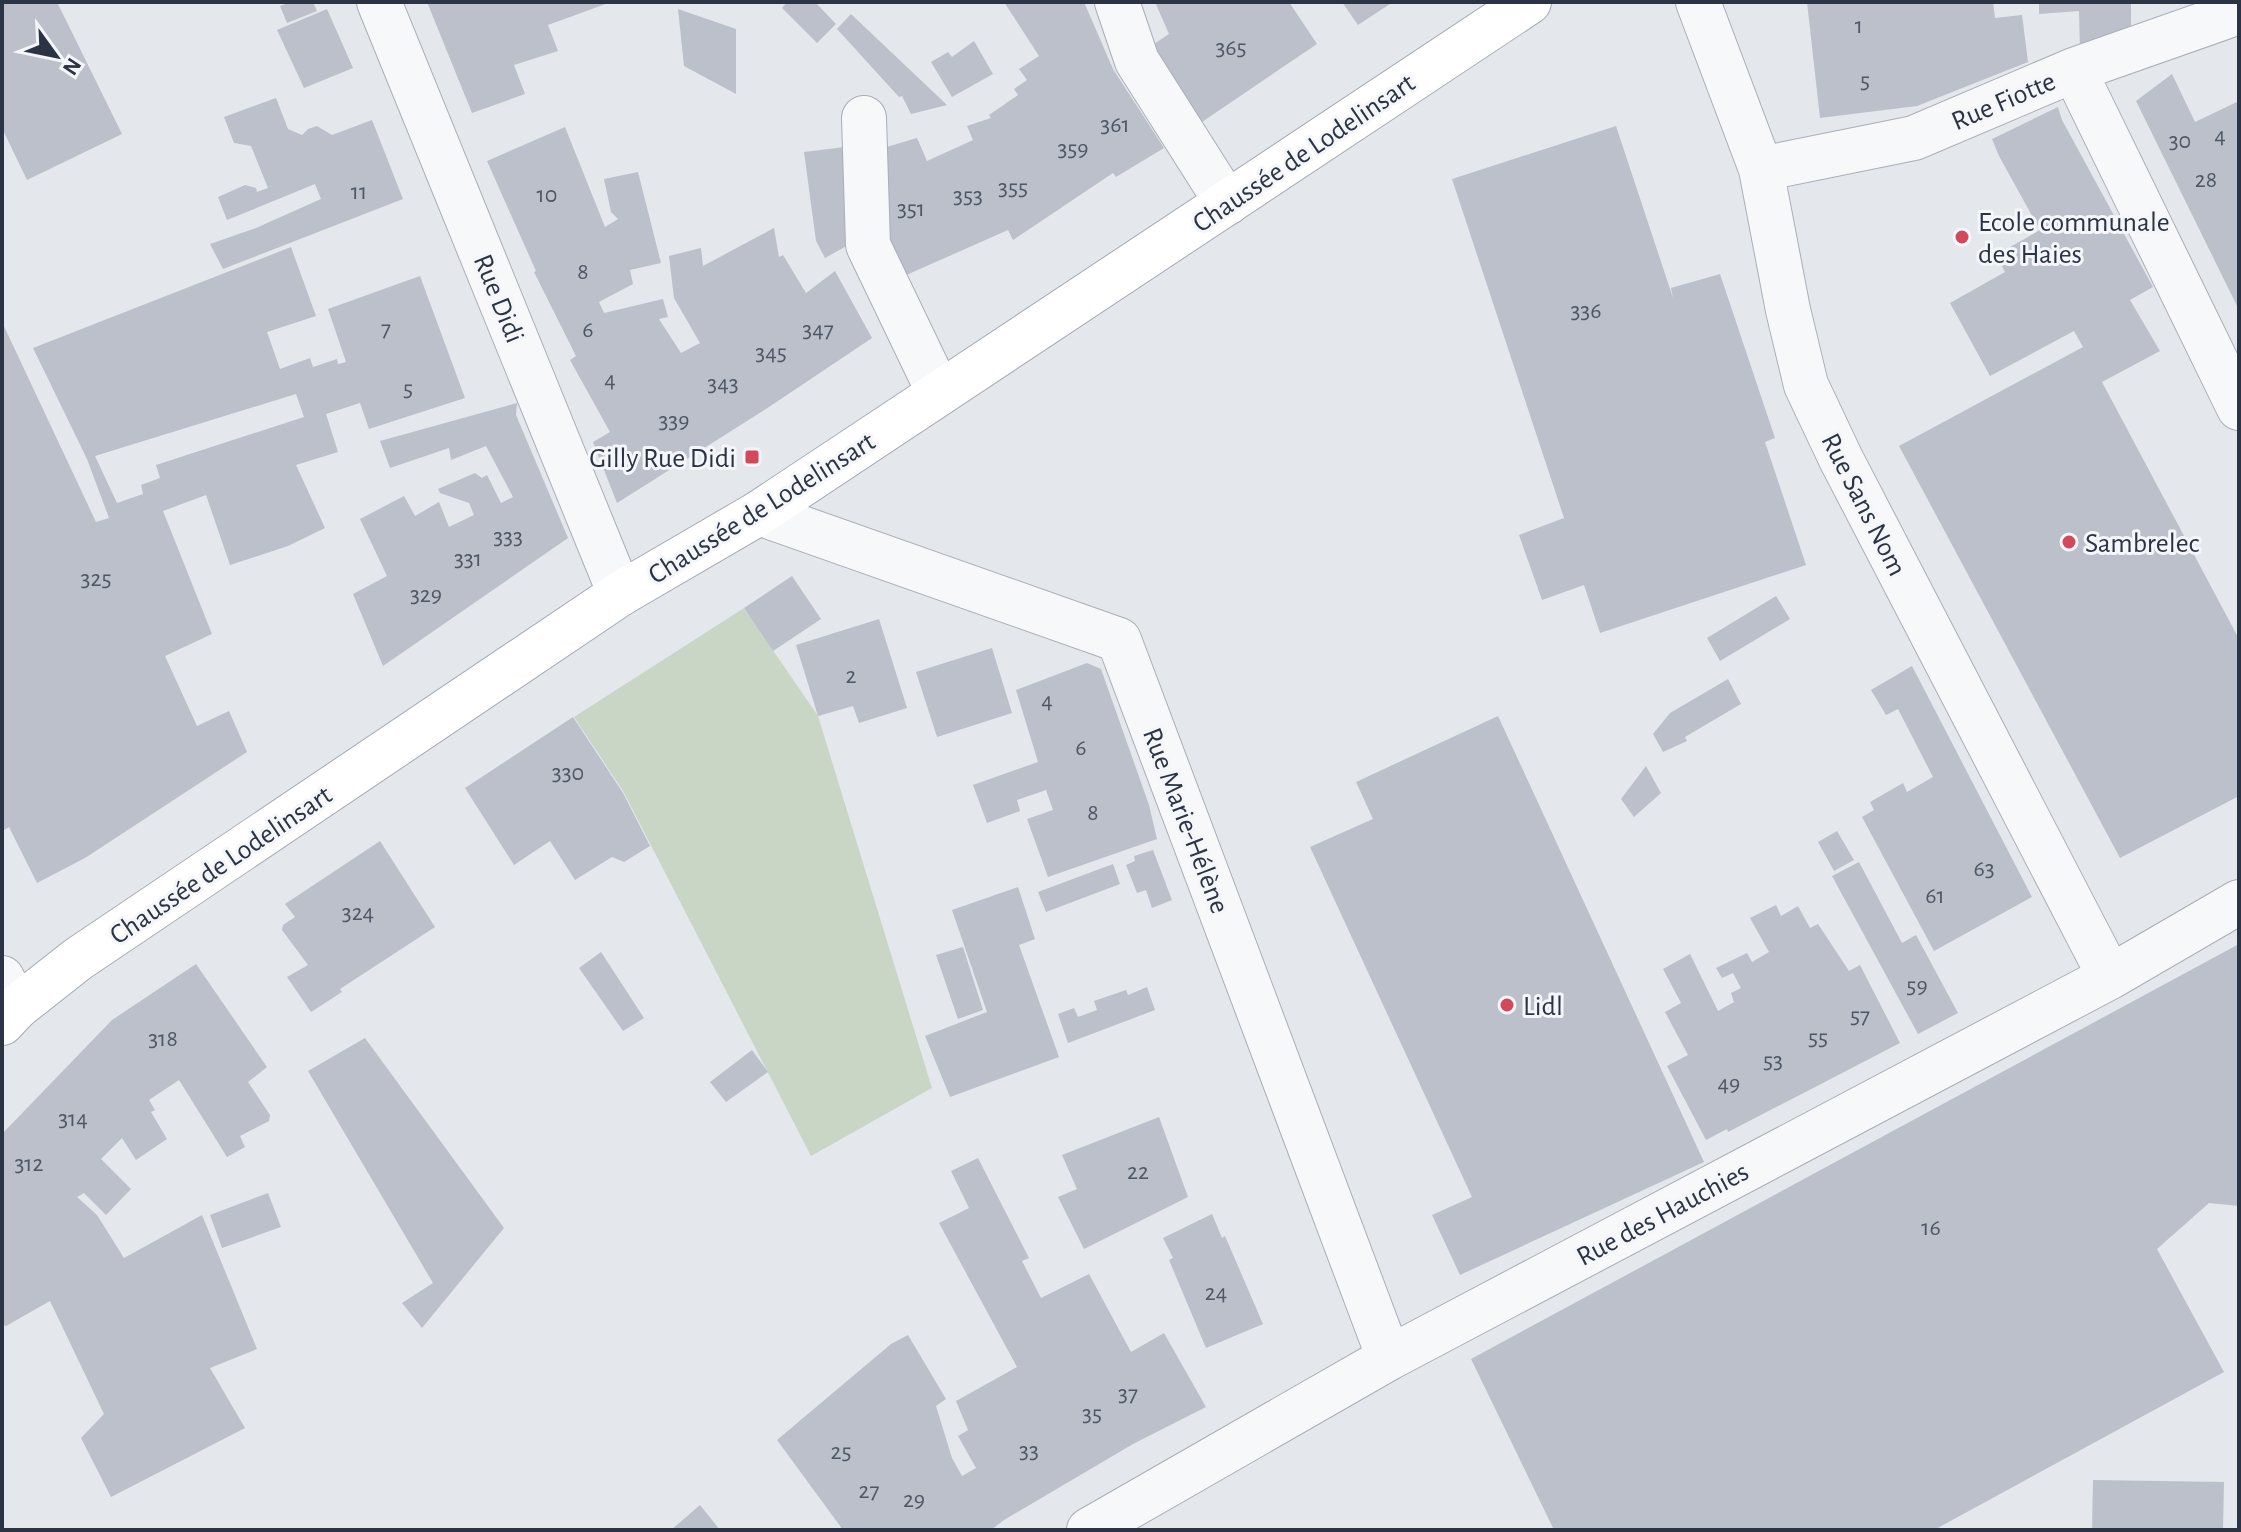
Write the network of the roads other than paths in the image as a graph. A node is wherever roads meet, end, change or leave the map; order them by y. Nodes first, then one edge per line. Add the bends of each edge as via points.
1 (379, 2) edge
2 (1117, 2) edge
3 (1529, 2) edge
4 (1698, 2) edge
5 (2239, 12) edge
6 (2074, 70) junction
7 (864, 118) dead end
8 (1761, 169) junction
9 (1227, 203) junction
10 (939, 393) junction
11 (2239, 408) edge
12 (759, 513) junction
13 (620, 594) junction
14 (2239, 902) edge
15 (2110, 977) junction
16 (7, 1003) edge
17 (1389, 1358) junction
18 (1089, 1530) edge

1 - 13 street, Rue Didi
2 - 9 street via 1137,61
3 - 9 main road, Chaussée de Lodelinsart
4 - 8 street, Rue Sans Nom
5 - 6 street, Rue Fiotte
6 - 8 street, Rue Fiotte via 1914,138
6 - 11 street
7 - 10 street via 868,245
8 - 15 street, Rue Sans Nom via 1806,385
9 - 10 main road, Chaussée de Lodelinsart
10 - 12 main road, Chaussée de Lodelinsart
12 - 13 main road, Chaussée de Lodelinsart
12 - 17 street, Rue Marie-Hélène via 1119,640
13 - 16 main road, Chaussée de Lodelinsart
14 - 15 street, Rue des Hauchies
15 - 17 street, Rue des Hauchies
17 - 18 street, Rue des Hauchies

